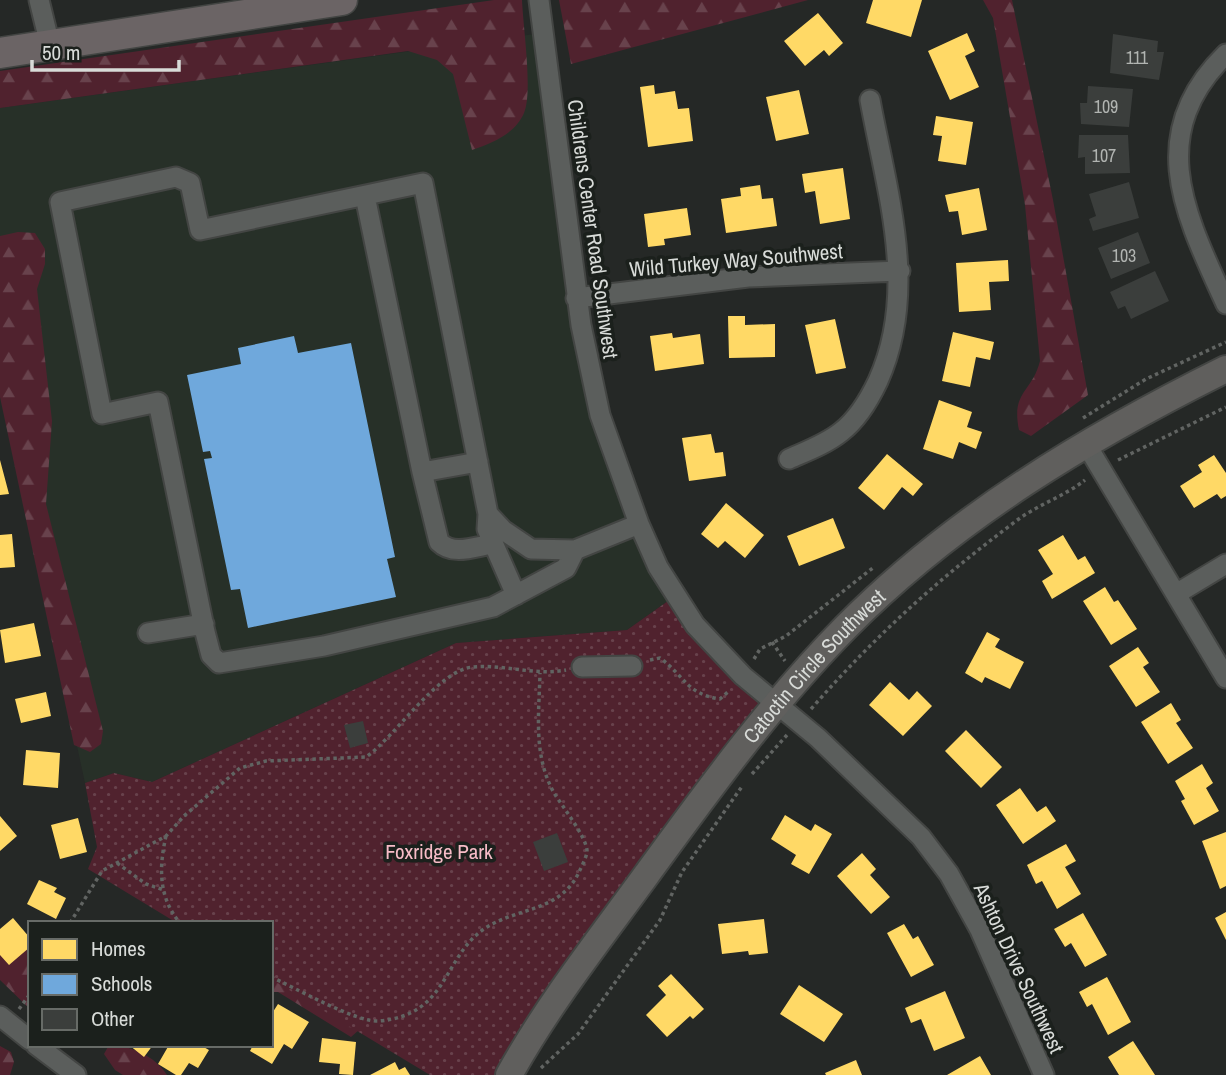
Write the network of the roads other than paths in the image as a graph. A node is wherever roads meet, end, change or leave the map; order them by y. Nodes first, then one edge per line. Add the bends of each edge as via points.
1 (39, 0) edge
2 (342, 0) edge
3 (539, 6) edge
4 (50, 45) junction
5 (0, 53) edge
6 (1226, 54) edge
7 (870, 100) dead end
8 (365, 195) junction
9 (900, 271) junction
10 (576, 298) junction
11 (1226, 304) edge
12 (1226, 369) edge
13 (1086, 444) junction
14 (789, 459) dead end
15 (478, 462) junction
16 (422, 472) junction
17 (488, 514) junction
18 (639, 524) junction
19 (492, 544) junction
20 (575, 550) junction
21 (1226, 564) edge
22 (1176, 594) junction
23 (516, 595) junction
24 (204, 624) junction
25 (148, 633) dead end
26 (632, 666) dead end
27 (582, 667) road end
28 (1226, 678) edge
29 (775, 704) junction
30 (0, 1016) edge
31 (28, 1038) edge
32 (39, 1047) edge
33 (76, 1075) edge
34 (509, 1075) edge
35 (1044, 1075) edge

1 - 4 street
2 - 4 highway
3 - 10 street, Childrens Center Road Southwest
4 - 5 highway
6 - 11 street via 1189,107 1178,145 1179,187 1188,220
7 - 9 street
8 - 15 street via 423,183
8 - 16 street
8 - 24 street via 200,230 190,183 176,177 60,202 102,414 158,402
9 - 10 street, Wild Turkey Way Southwest via 748,277
9 - 14 street via 895,334 875,387 839,434
10 - 18 street, Childrens Center Road Southwest via 600,415
12 - 13 main road, Catoctin Circle Southwest
13 - 22 street
13 - 29 main road, Catoctin Circle Southwest via 1005,495 909,570 848,625
15 - 16 street
15 - 17 street
16 - 19 street via 439,542 454,550
17 - 19 street
17 - 20 street via 531,549
18 - 20 street
18 - 29 street, Childrens Center Road Southwest via 658,567 695,625
19 - 23 street
20 - 23 street via 566,568
21 - 22 street
22 - 28 street
23 - 24 street via 493,607 424,625 227,664 211,655
24 - 25 street
26 - 27 street
29 - 34 main road, Catoctin Circle Southwest via 581,962
29 - 35 street, Ashton Drive Southwest via 921,836 949,874 980,930
30 - 31 street
32 - 33 street

